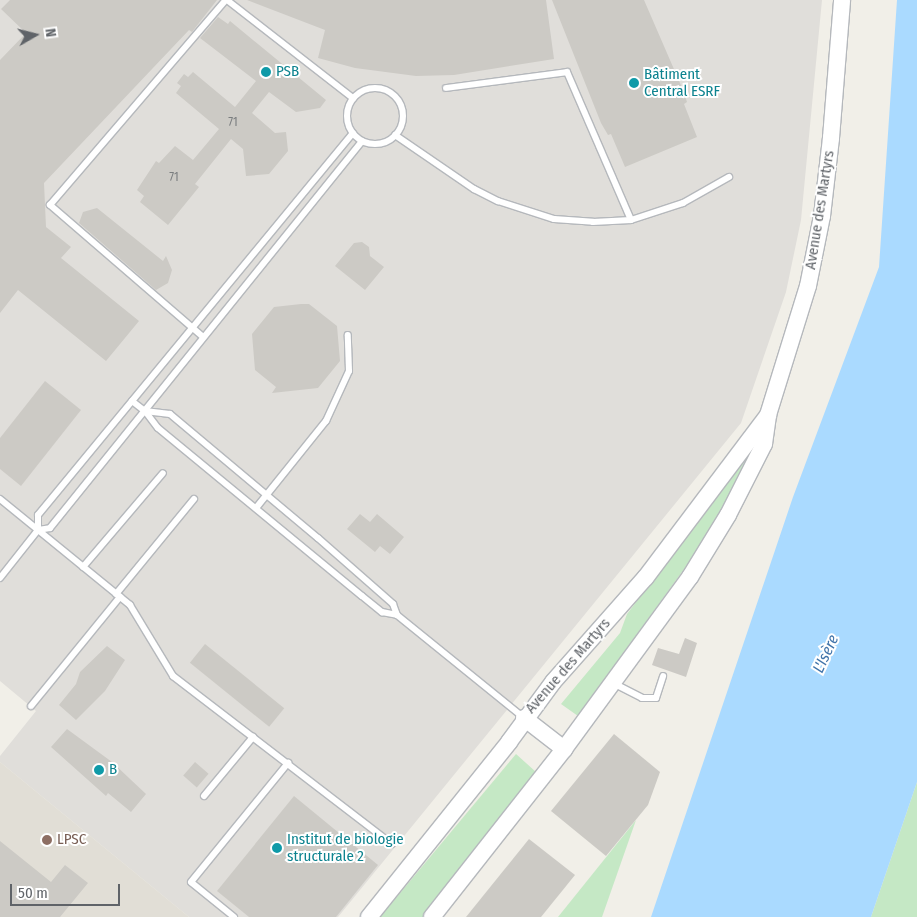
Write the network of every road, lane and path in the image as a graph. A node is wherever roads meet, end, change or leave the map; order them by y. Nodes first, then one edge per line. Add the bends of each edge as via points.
1 (227, 0) edge
2 (842, 0) edge
3 (446, 88) dead end
4 (353, 98) junction
5 (353, 133) junction
6 (395, 135) junction
7 (362, 141) junction
8 (729, 177) dead end
9 (631, 220) junction
10 (192, 328) junction
11 (348, 335) dead end
12 (202, 336) junction
13 (132, 401) junction
14 (145, 411) junction
15 (768, 415) junction
16 (163, 473) dead end
17 (268, 494) junction
18 (0, 499) edge
19 (194, 499) dead end
20 (256, 508) junction
21 (38, 530) junction
22 (83, 567) junction
23 (0, 578) edge
24 (118, 595) junction
25 (397, 615) junction
26 (663, 676) dead end
27 (612, 682) junction
28 (30, 706) dead end
29 (524, 718) junction
30 (254, 737) junction
31 (564, 749) junction
32 (288, 763) junction
33 (204, 796) dead end
34 (392, 844) dead end
35 (234, 917) edge
36 (369, 917) edge
37 (432, 917) edge

1 - 4 lane
1 - 10 lane via 50,205
2 - 15 main road, Avenue des Martyrs via 832,138 822,216 808,286
3 - 9 lane via 567,72
4 - 5 lane via 348,116
4 - 6 lane via 374,88 393,95 402,111 402,123
5 - 7 lane
5 - 10 lane
6 - 7 lane via 383,142
6 - 9 lane via 474,189 523,211 554,219
7 - 12 lane
8 - 9 lane via 683,204
10 - 12 lane
10 - 13 lane
11 - 17 lane via 349,371 326,421
12 - 14 lane
13 - 14 lane
13 - 21 lane via 38,515
14 - 17 lane via 170,414
14 - 20 lane via 158,428
14 - 21 lane via 50,528
15 - 27 main road, Avenue des Martyrs via 764,444 728,515 690,577
15 - 29 main road, Avenue des Martyrs via 646,577
16 - 22 lane
17 - 20 lane
17 - 25 lane via 392,604
18 - 21 lane
19 - 24 lane
20 - 25 lane via 382,612
21 - 22 lane
21 - 23 lane
22 - 24 lane
24 - 28 lane
24 - 30 lane via 130,604 172,676
25 - 29 lane
26 - 27 lane via 656,698 642,698
27 - 31 main road, Avenue des Martyrs
29 - 31 main road
29 - 36 main road, Avenue des Martyrs via 509,742
30 - 32 lane
30 - 33 lane
31 - 37 main road, Avenue des Martyrs
32 - 34 lane
32 - 35 lane via 191,882

